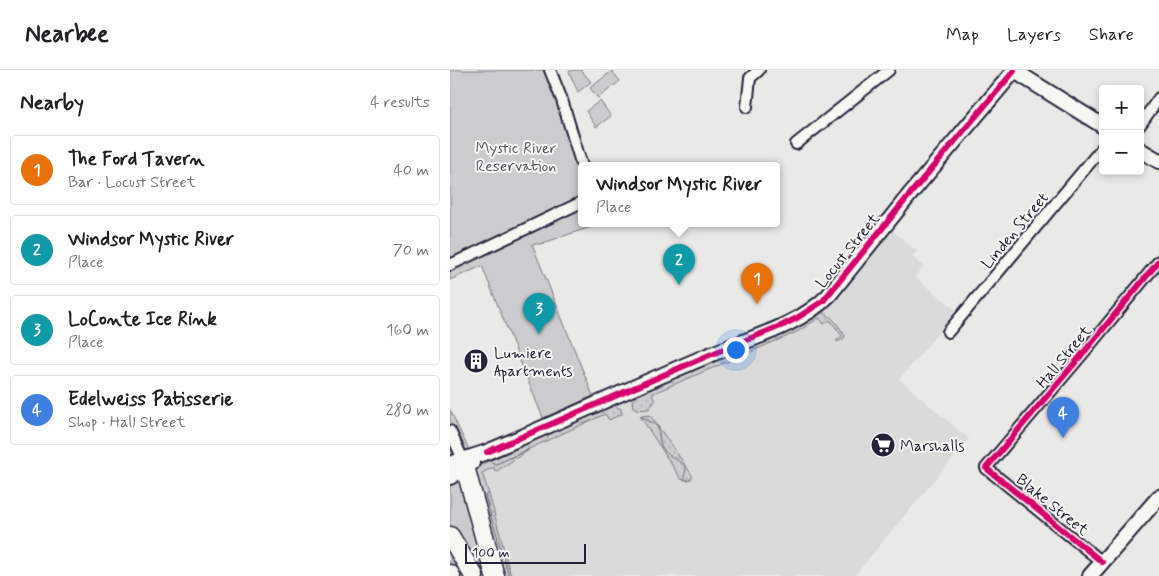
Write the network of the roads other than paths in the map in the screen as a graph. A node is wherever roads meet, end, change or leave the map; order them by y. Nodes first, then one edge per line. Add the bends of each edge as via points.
1 (550, 70) edge
2 (759, 70) edge
3 (889, 70) edge
4 (1013, 71) edge
5 (1159, 98) edge
6 (747, 107) dead end
7 (1144, 119) edge
8 (1099, 124) edge
9 (796, 144) dead end
10 (1099, 152) edge
11 (1144, 152) edge
12 (1159, 161) edge
13 (581, 162) edge
14 (578, 204) edge
15 (1159, 261) edge
16 (450, 265) edge
17 (948, 332) dead end
18 (450, 431) edge
19 (455, 466) edge
20 (986, 468) joint
21 (1159, 497) edge
22 (450, 536) edge
23 (1102, 562) junction
24 (474, 576) edge
25 (495, 576) edge
26 (1090, 576) edge

1 - 13 street
2 - 6 street via 750,78
3 - 9 street
4 - 8 street
4 - 19 street, Locust Street via 823,301 798,318
5 - 7 street
10 - 17 street, Linden Street
11 - 12 street
14 - 16 street
15 - 20 street, Hall Street
18 - 19 street
19 - 25 highway
20 - 23 street, Blake Street
21 - 23 street
22 - 24 highway
23 - 26 street

